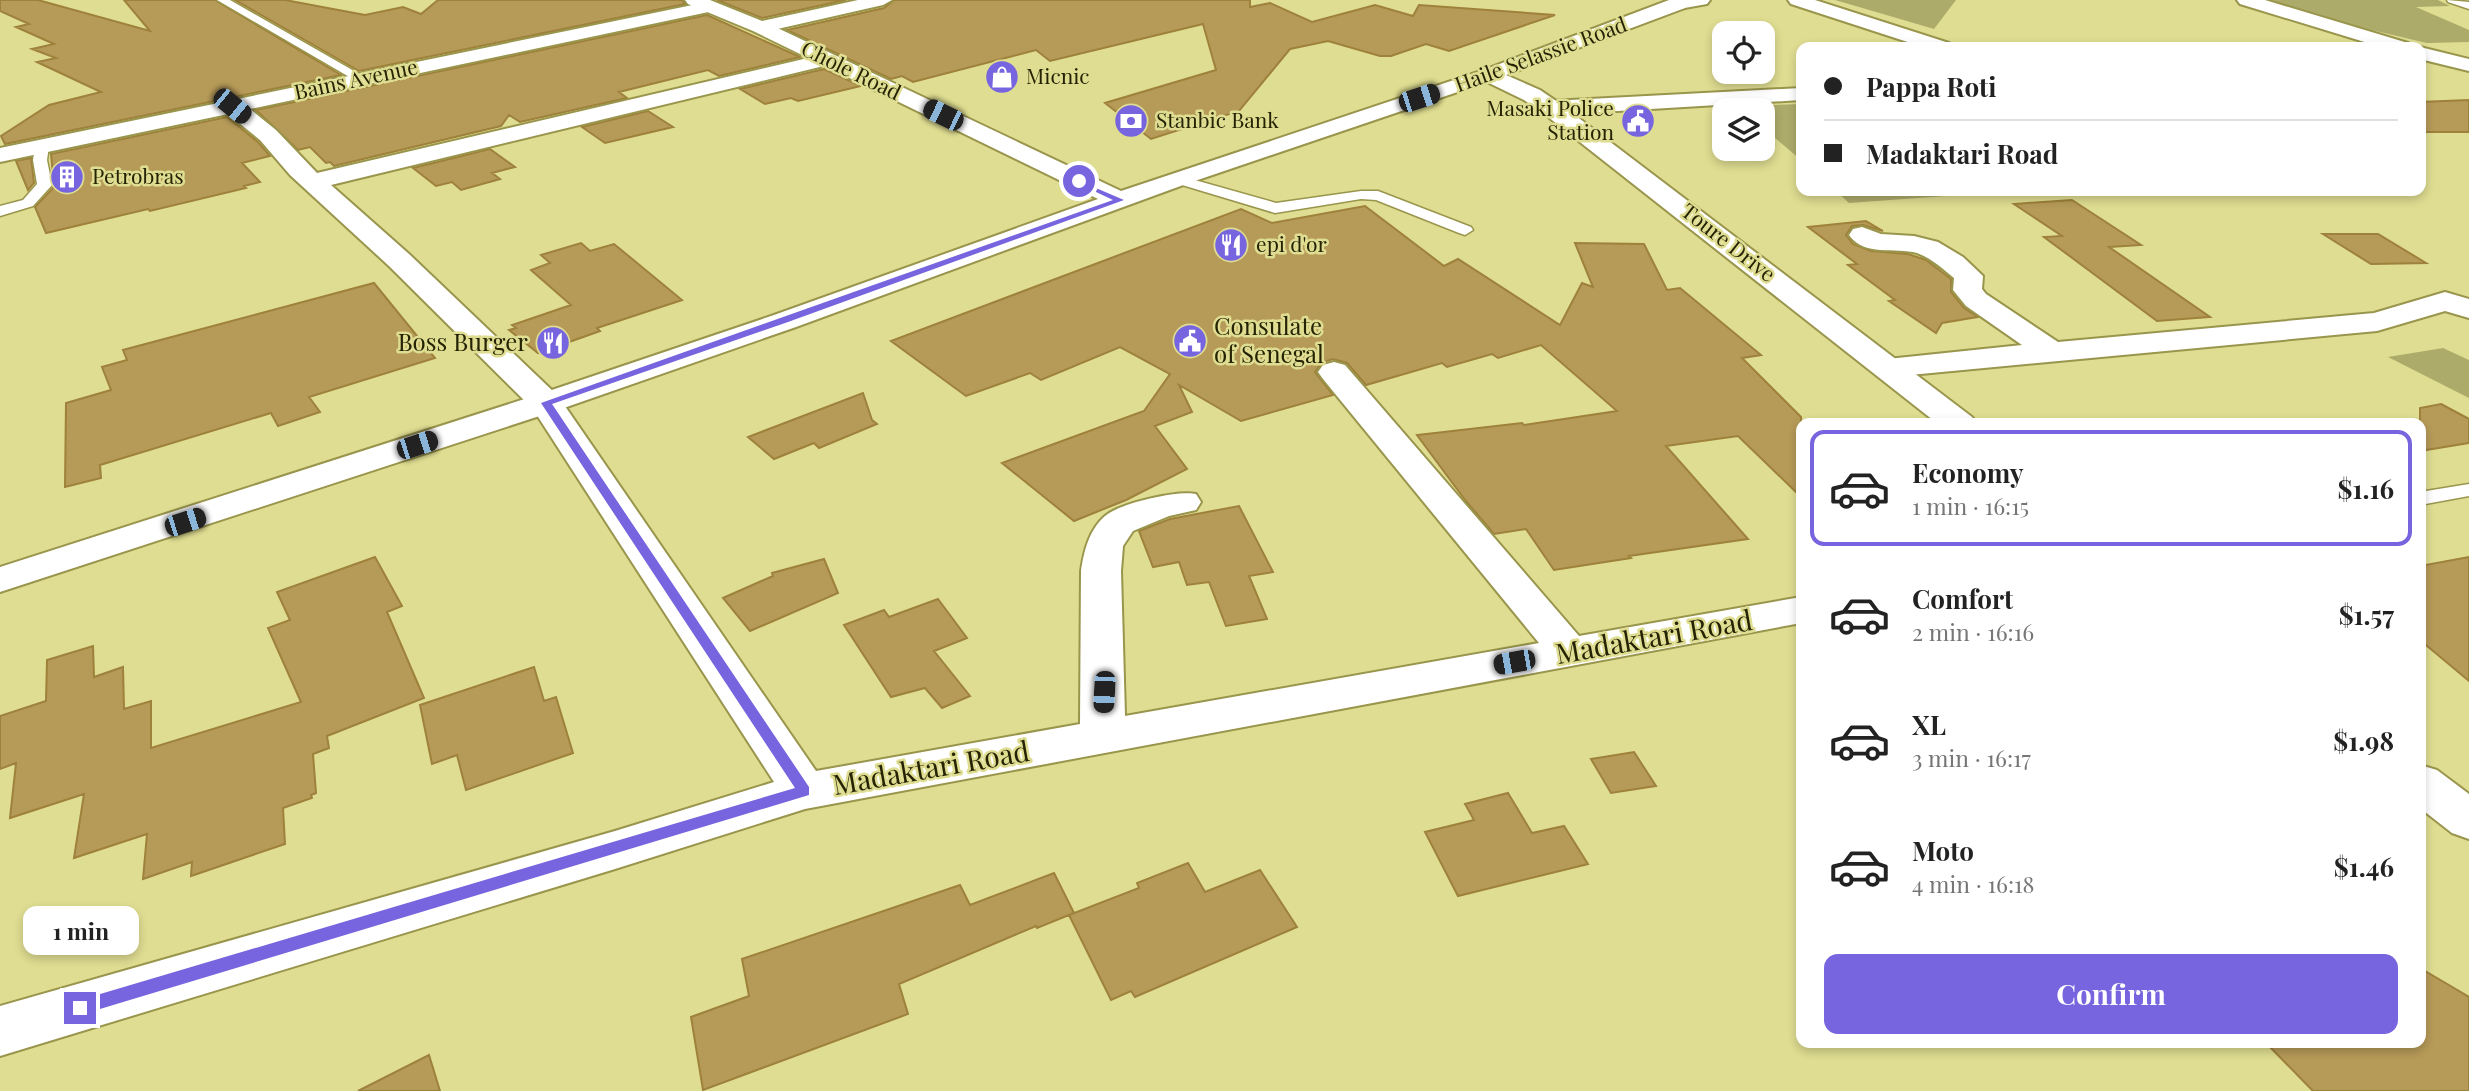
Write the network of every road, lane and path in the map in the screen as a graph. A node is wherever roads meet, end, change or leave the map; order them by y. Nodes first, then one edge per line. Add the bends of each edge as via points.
1 (222, 0) edge
2 (883, 0) edge
3 (1701, 0) edge
4 (1797, 0) edge
5 (2246, 0) edge
6 (2452, 0) edge
7 (1678, 2) edge
8 (703, 3) edge
9 (2469, 6) edge
10 (760, 27) junction
11 (1927, 42) edge
12 (2385, 42) edge
13 (2469, 52) edge
14 (2426, 54) edge
15 (2446, 59) junction
16 (825, 60) junction
17 (2469, 67) edge
18 (1489, 75) junction
19 (2431, 75) dead end
20 (362, 79) junction
21 (1796, 94) edge
22 (232, 106) junction
23 (1550, 108) junction
24 (41, 146) junction
25 (0, 155) edge
26 (1177, 179) junction
27 (312, 181) junction
28 (1120, 200) junction
29 (0, 211) edge
30 (1465, 230) dead end
31 (1862, 235) dead end
32 (2461, 307) edge
33 (2052, 352) junction
34 (1889, 367) junction
35 (1334, 372) dead end
36 (546, 403) junction
37 (1953, 418) edge
38 (2469, 490) edge
39 (2426, 498) edge
40 (1184, 502) dead end
41 (0, 580) edge
42 (1796, 611) edge
43 (1569, 652) junction
44 (1102, 737) junction
45 (2426, 787) edge
46 (804, 791) junction
47 (2469, 820) edge
48 (0, 1031) edge

1 - 20 lane
2 - 10 street
3 - 7 street, Haile Selassie Road
4 - 11 street
5 - 12 street
6 - 9 lane
7 - 18 street, Haile Selassie Road
8 - 10 street, Chole Road
8 - 20 street, Bains Avenue
10 - 16 street, Chole Road
13 - 15 street
14 - 15 street
15 - 17 street
16 - 27 street
16 - 28 street, Chole Road
17 - 19 street
18 - 23 street, Toure Drive
18 - 26 street, Haile Selassie Road
20 - 22 street, Bains Avenue
21 - 23 street
22 - 24 street, Bains Avenue
22 - 27 street
23 - 34 street, Toure Drive
24 - 25 street, Bains Avenue
24 - 29 lane via 45,185 28,203
26 - 28 street, Haile Selassie Road
26 - 30 lane via 1276,208 1378,196
27 - 36 street
28 - 36 street, Haile Selassie Road
31 - 33 street via 1877,243 1922,246 1949,260 1969,276 1967,290 1976,300
32 - 33 street via 2377,322
33 - 34 street
34 - 37 street, Toure Drive
35 - 43 street
36 - 41 street, Haile Selassie Road
36 - 46 street
38 - 39 lane
40 - 44 street via 1119,523 1104,546
42 - 43 street, Madaktari Road
43 - 44 street, Madaktari Road
44 - 46 street, Madaktari Road
45 - 47 street
46 - 48 street, Madaktari Road

